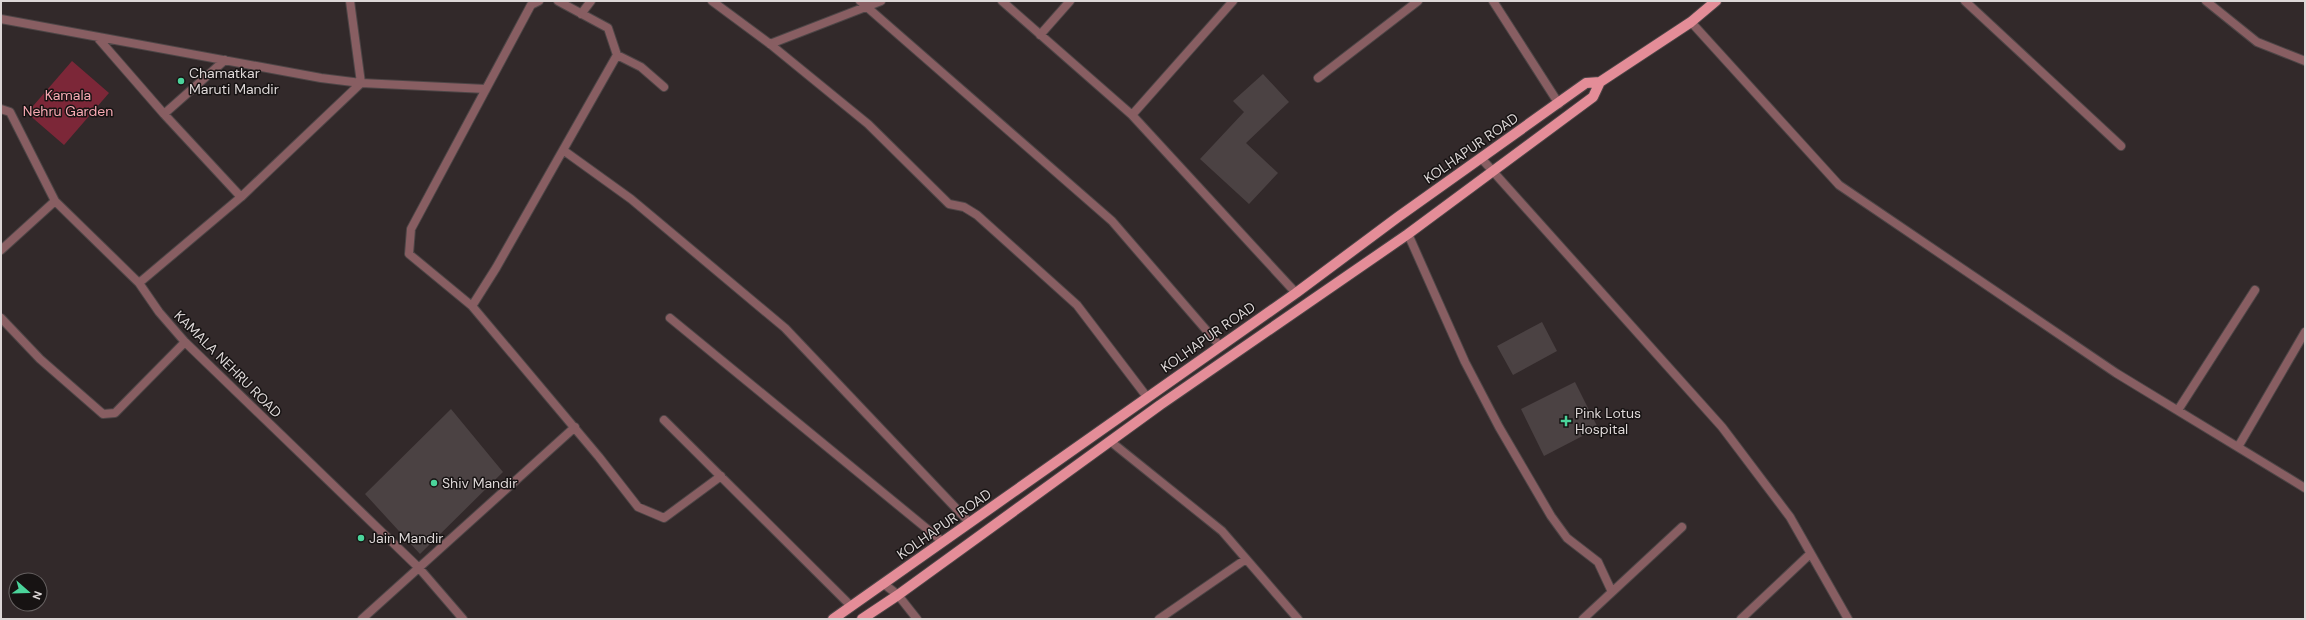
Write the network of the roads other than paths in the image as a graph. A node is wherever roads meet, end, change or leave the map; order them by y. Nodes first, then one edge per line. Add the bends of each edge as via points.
1 (350, 1) edge
2 (539, 1) edge
3 (558, 1) edge
4 (591, 1) edge
5 (712, 1) edge
6 (881, 1) edge
7 (1002, 1) edge
8 (1070, 1) edge
9 (1233, 1) edge
10 (1418, 1) edge
11 (1494, 1) edge
12 (1716, 1) edge
13 (1965, 1) edge
14 (2206, 1) edge
15 (863, 4) edge
16 (581, 14) junction
17 (1, 19) edge
18 (1691, 22) junction
19 (1040, 35) junction
20 (97, 37) junction
21 (770, 44) junction
22 (617, 55) junction
23 (225, 60) junction
24 (2305, 61) edge
25 (1318, 78) dead end
26 (1600, 82) junction
27 (360, 83) junction
28 (664, 87) dead end
29 (486, 89) junction
30 (1559, 104) junction
31 (1, 109) edge
32 (164, 114) junction
33 (1132, 115) junction
34 (2121, 146) dead end
35 (563, 150) junction
36 (1482, 158) junction
37 (1493, 171) junction
38 (241, 197) junction
39 (55, 201) junction
40 (1408, 234) junction
41 (1, 250) edge
42 (138, 284) junction
43 (2255, 290) dead end
44 (1296, 293) junction
45 (472, 306) junction
46 (1, 318) edge
47 (670, 318) dead end
48 (2305, 332) edge
49 (185, 342) junction
50 (1220, 346) junction
51 (1147, 397) junction
52 (2178, 410) junction
53 (664, 420) dead end
54 (575, 427) junction
55 (1110, 441) junction
56 (2238, 447) junction
57 (720, 476) junction
58 (2305, 488) edge
59 (970, 523) junction
60 (1682, 527) dead end
61 (943, 542) junction
62 (1810, 554) junction
63 (1246, 558) junction
64 (419, 568) junction
65 (884, 584) junction
66 (1612, 592) junction
67 (898, 595) junction
68 (851, 606) junction
69 (362, 619) edge
70 (464, 619) edge
71 (833, 619) edge
72 (862, 619) edge
73 (916, 619) edge
74 (1159, 619) edge
75 (1298, 619) edge
76 (1583, 619) edge
77 (1741, 619) edge
78 (1848, 619) edge

1 - 27 street
2 - 29 street via 531,6
3 - 16 street
4 - 16 street
5 - 21 street
6 - 15 street
7 - 19 street
8 - 19 street
9 - 33 street
10 - 25 street
11 - 30 street
12 - 18 main road, KOLHAPUR ROAD
13 - 34 street
14 - 24 street via 2257,42
15 - 21 street
15 - 50 street via 1112,221
16 - 22 street via 608,28
17 - 20 street
18 - 26 main road, KOLHAPUR ROAD
18 - 52 street via 1839,185 2116,373
19 - 33 street
20 - 23 street
20 - 32 street
21 - 51 street via 868,124 949,204 964,207 977,215 1077,306
22 - 28 street via 641,67
22 - 35 street
23 - 27 street
23 - 32 street
26 - 30 main road, KOLHAPUR ROAD via 1586,83
26 - 37 main road, KOLHAPUR ROAD via 1593,97
27 - 29 street
27 - 38 street
29 - 45 street via 411,229 410,236 409,254
30 - 36 main road, KOLHAPUR ROAD
31 - 39 street, KAMALA NEHRU ROAD via 10,112
32 - 38 street
33 - 44 street
35 - 45 street
35 - 59 street via 631,199 785,328
36 - 37 street
36 - 44 main road, KOLHAPUR ROAD
37 - 40 main road, KOLHAPUR ROAD
37 - 62 street via 1722,427 1790,517
38 - 42 street
39 - 41 street
39 - 42 street, KAMALA NEHRU ROAD
40 - 55 main road, KOLHAPUR ROAD
40 - 66 street via 1465,362 1499,428 1551,516 1567,538 1598,562
42 - 49 street, KAMALA NEHRU ROAD
43 - 52 street
44 - 50 main road, KOLHAPUR ROAD
45 - 54 street
46 - 49 street via 40,358 103,414 115,413
47 - 61 street
48 - 56 street
49 - 64 street, KAMALA NEHRU ROAD
50 - 51 main road, KOLHAPUR ROAD
51 - 59 main road, KOLHAPUR ROAD
52 - 56 street
53 - 57 street
54 - 57 street via 638,507 664,518
54 - 64 street
55 - 63 street via 1222,531
55 - 67 main road, KOLHAPUR ROAD
56 - 58 street
57 - 68 street
59 - 61 main road, KOLHAPUR ROAD
60 - 66 street
61 - 65 main road, KOLHAPUR ROAD
62 - 77 street
62 - 78 street
63 - 74 street
63 - 75 street
64 - 69 street
64 - 70 street, KAMALA NEHRU ROAD
65 - 67 street
65 - 68 main road, KOLHAPUR ROAD
66 - 76 street
67 - 72 main road, KOLHAPUR ROAD
67 - 73 street
68 - 71 main road, KOLHAPUR ROAD

